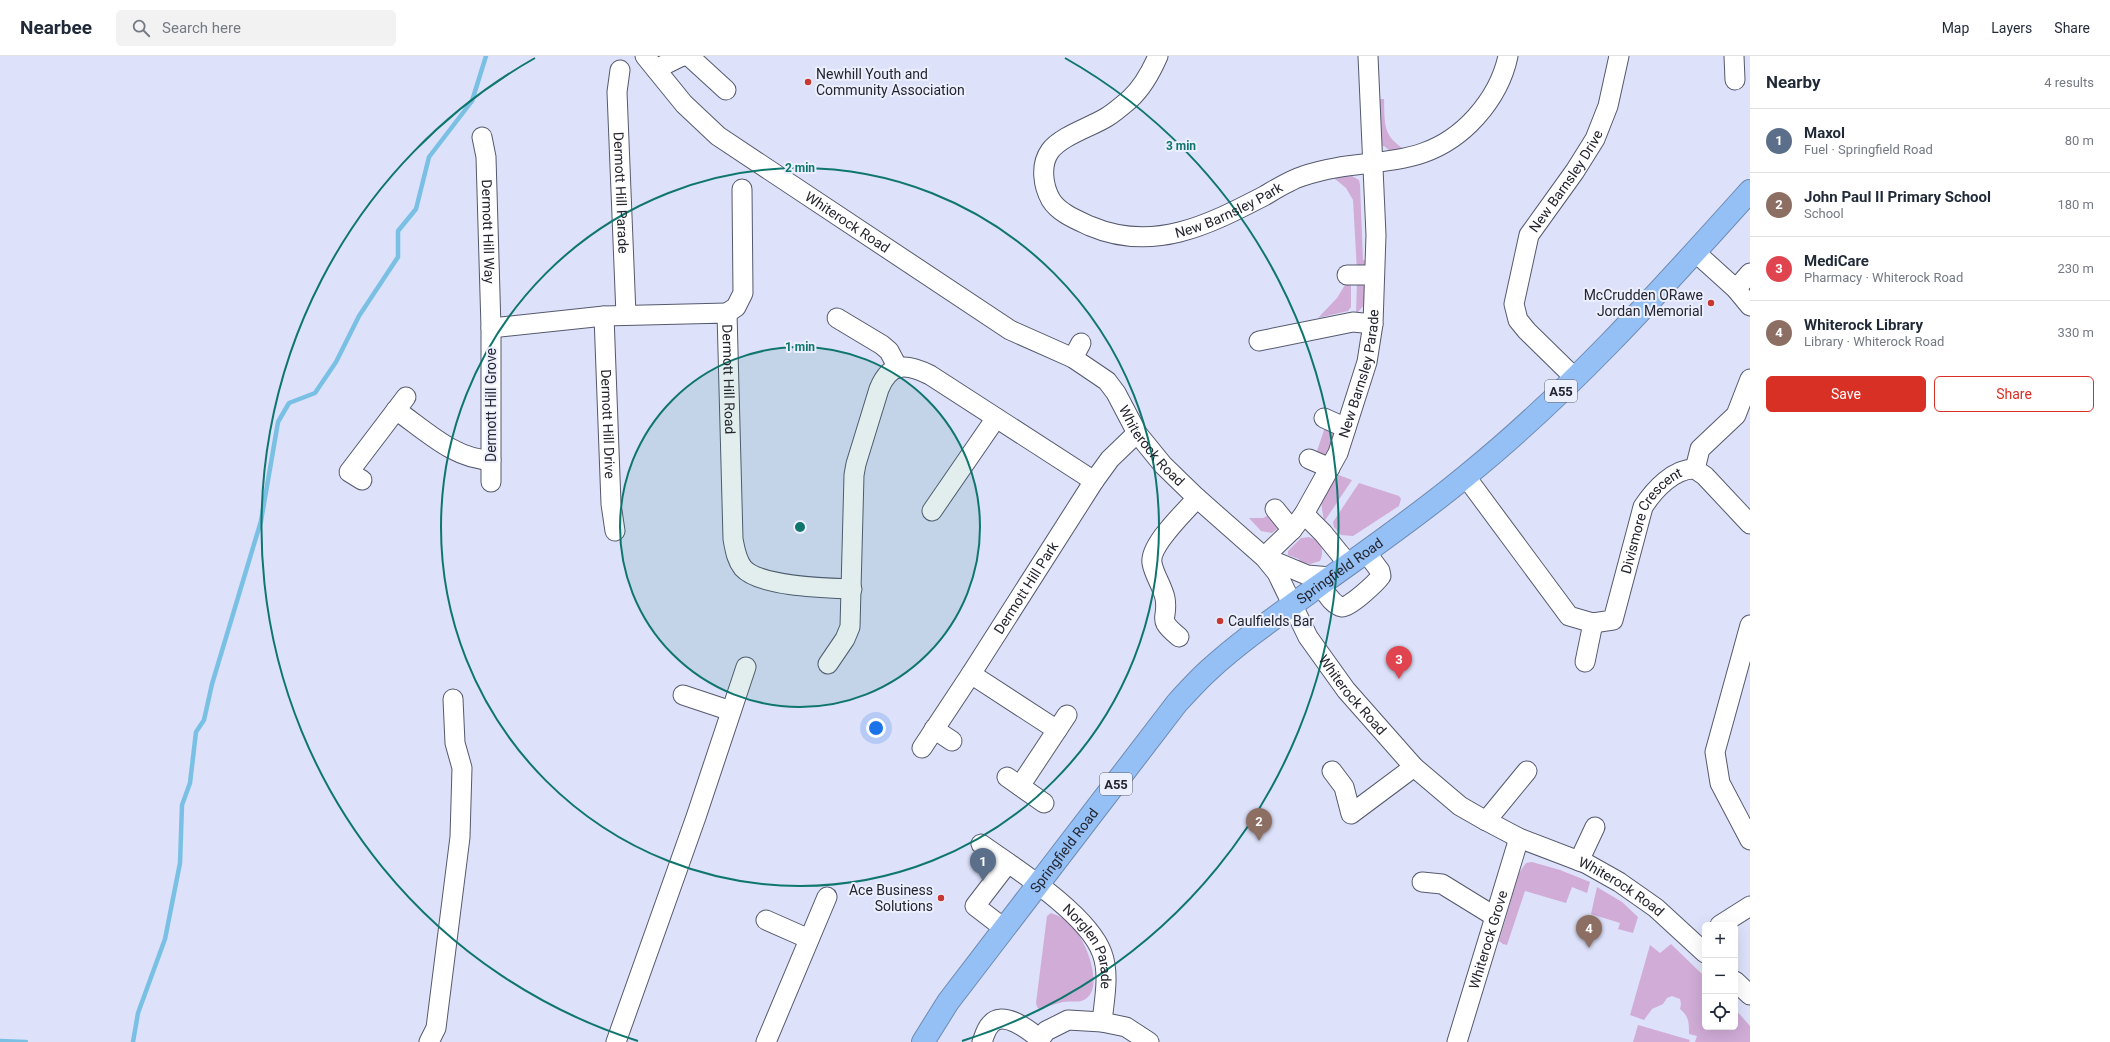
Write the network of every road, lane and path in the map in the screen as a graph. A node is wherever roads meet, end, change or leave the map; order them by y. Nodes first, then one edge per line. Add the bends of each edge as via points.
1 (682, 56) edge
2 (685, 56) edge
3 (1158, 56) edge
4 (1368, 56) edge
5 (1508, 56) edge
6 (1619, 56) edge
7 (1734, 56) edge
8 (651, 62) edge
9 (620, 70) dead end
10 (1735, 80) dead end
11 (726, 90) dead end
12 (482, 137) dead end
13 (1373, 164) junction
14 (742, 189) dead end
15 (1750, 191) edge
16 (1694, 252) junction
17 (1750, 273) edge
18 (1347, 275) dead end
19 (1374, 275) junction
20 (1736, 289) junction
21 (1750, 306) edge
22 (727, 313) junction
23 (626, 315) junction
24 (604, 316) junction
25 (837, 318) dead end
26 (1373, 324) junction
27 (491, 328) junction
28 (1259, 341) dead end
29 (898, 368) junction
30 (1575, 378) junction
31 (1750, 379) edge
32 (996, 418) junction
33 (1324, 418) dead end
34 (1346, 428) junction
35 (1137, 433) junction
36 (1309, 458) dead end
37 (491, 460) junction
38 (1330, 468) junction
39 (1695, 469) junction
40 (1466, 476) junction
41 (362, 480) dead end
42 (1094, 481) junction
43 (491, 482) dead end
44 (1197, 498) junction
45 (1275, 510) dead end
46 (932, 512) dead end
47 (1304, 514) junction
48 (1750, 524) edge
49 (1292, 530) junction
50 (615, 531) dead end
51 (1366, 552) junction
52 (1264, 557) junction
53 (1349, 565) junction
54 (1326, 581) junction
55 (852, 589) junction
56 (1291, 605) junction
57 (1593, 623) junction
58 (1750, 625) edge
59 (1179, 637) dead end
60 (1585, 662) dead end
61 (828, 664) dead end
62 (746, 667) dead end
63 (971, 674) junction
64 (683, 695) dead end
65 (453, 699) dead end
66 (731, 711) junction
67 (934, 729) junction
68 (952, 741) dead end
69 (922, 748) dead end
70 (1414, 767) junction
71 (1332, 771) dead end
72 (1527, 771) dead end
73 (1044, 803) dead end
74 (1486, 821) junction
75 (1595, 827) dead end
76 (1519, 838) junction
77 (1750, 840) edge
78 (981, 844) dead end
79 (1579, 861) junction
80 (1008, 863) junction
81 (1422, 882) dead end
82 (1039, 886) junction
83 (827, 897) dead end
84 (1750, 906) edge
85 (1494, 916) junction
86 (766, 920) dead end
87 (1725, 922) edge
88 (1005, 929) junction
89 (809, 939) junction
90 (1702, 944) edge
91 (1738, 984) edge
92 (1750, 996) edge
93 (1102, 1022) junction
94 (1039, 1040) edge
95 (429, 1042) edge
96 (616, 1042) edge
97 (766, 1042) edge
98 (923, 1042) edge
99 (982, 1042) edge
100 (1149, 1042) edge
101 (1457, 1042) edge

1 - 8 street
2 - 11 street via 690,57
3 - 13 street, New Barnsley Park via 1143,85 1130,99 1050,151 1044,168 1044,183 1052,201 1071,218 1102,231 1137,238 1169,236 1206,224 1302,176
4 - 13 street, New Barnsley Parade
5 - 13 street, New Barnsley Park via 1496,91 1468,126 1441,146 1419,154
6 - 30 street, New Barnsley Drive via 1608,106 1595,139 1529,235 1514,304 1518,320 1527,331
7 - 10 street
8 - 35 street, Whiterock Road via 684,104 718,136 1010,330 1077,350 1116,393
9 - 23 street, Dermott Hill Parade via 617,92
12 - 27 street, Dermott Hill Way via 486,157
13 - 19 street, New Barnsley Parade via 1376,236
14 - 22 street via 743,293 736,307
15 - 16 highway, Springfield Road / A55
16 - 20 street
16 - 30 highway, Springfield Road / A55
17 - 20 street
18 - 19 street
19 - 26 street, New Barnsley Parade
20 - 21 street
22 - 23 street, Dermott Hill Road
22 - 55 street, Dermott Hill Road via 735,553 748,572 770,580 795,585
23 - 24 street, Dermott Hill Road
24 - 27 street, Dermott Hill Road
24 - 50 street, Dermott Hill Drive via 611,504
25 - 29 street via 882,345 889,351
26 - 28 street via 1352,322
26 - 34 street, New Barnsley Parade via 1367,362
27 - 37 street, Dermott Hill Grove
29 - 32 street via 915,368 930,375
29 - 55 street via 883,379 856,464
30 - 40 highway, Springfield Road / A55
31 - 39 street via 1736,415 1700,449
32 - 42 street
32 - 46 street
33 - 34 street
34 - 38 street, New Barnsley Parade
35 - 42 street, Dermott Hill Park via 1110,459
35 - 44 street, Whiterock Road via 1163,465
36 - 38 street
37 - 41 street via 469,458 456,452 401,403 349,472
37 - 43 street, Dermott Hill Grove
38 - 47 street, New Barnsley Parade
39 - 48 street, Divismore Crescent via 1705,476
39 - 57 street, Divismore Crescent via 1678,471 1648,499 1643,507 1613,620
40 - 51 highway, Springfield Road / A55
40 - 57 street, Divismore Crescent via 1569,616
42 - 63 street, Dermott Hill Park
44 - 52 street, Whiterock Road
44 - 59 street via 1152,553 1152,563 1165,602 1163,620
45 - 49 street
47 - 49 street, New Barnsley Parade
47 - 53 street
49 - 52 street, New Barnsley Parade
51 - 53 highway, Springfield Road / A55
51 - 54 street via 1381,576 1350,605 1336,605
52 - 54 street
52 - 56 street, Whiterock Road via 1276,573
53 - 54 highway, Springfield Road / A55
54 - 56 highway, Springfield Road / A55
55 - 61 street via 848,633
56 - 70 street, Whiterock Road via 1308,637 1346,690
56 - 82 highway, Springfield Road / A55 via 1228,653 1177,703
57 - 60 street
58 - 77 street via 1715,752 1720,783
62 - 66 street
63 - 67 street, Dermott Hill Park
63 - 73 street via 1062,723 1013,782
64 - 66 street
65 - 95 street via 455,742 462,768 460,837 436,1028
66 - 96 street via 696,818
67 - 68 street
67 - 69 street, Dermott Hill Park
70 - 71 street via 1351,814 1344,787
70 - 74 street, Whiterock Road via 1460,806
72 - 74 street
74 - 76 street, Whiterock Road
75 - 79 street
76 - 79 street, Whiterock Road
76 - 85 street, Whiterock Grove
78 - 80 street, Norglen Parade
79 - 90 street, Whiterock Road via 1619,882
80 - 82 street, Norglen Parade
80 - 88 street via 975,906
81 - 85 street via 1442,884
82 - 88 highway, Springfield Road / A55
82 - 93 street, Norglen Parade via 1076,916 1102,953 1106,978
83 - 89 street
84 - 87 street
85 - 101 street, Whiterock Grove
86 - 89 street
88 - 98 highway, Springfield Road / A55 via 948,1002
89 - 97 street
91 - 92 street
93 - 94 street via 1068,1020 1046,1030
93 - 100 street via 1126,1027
94 - 99 street via 1018,1022 1000,1019 990,1024

